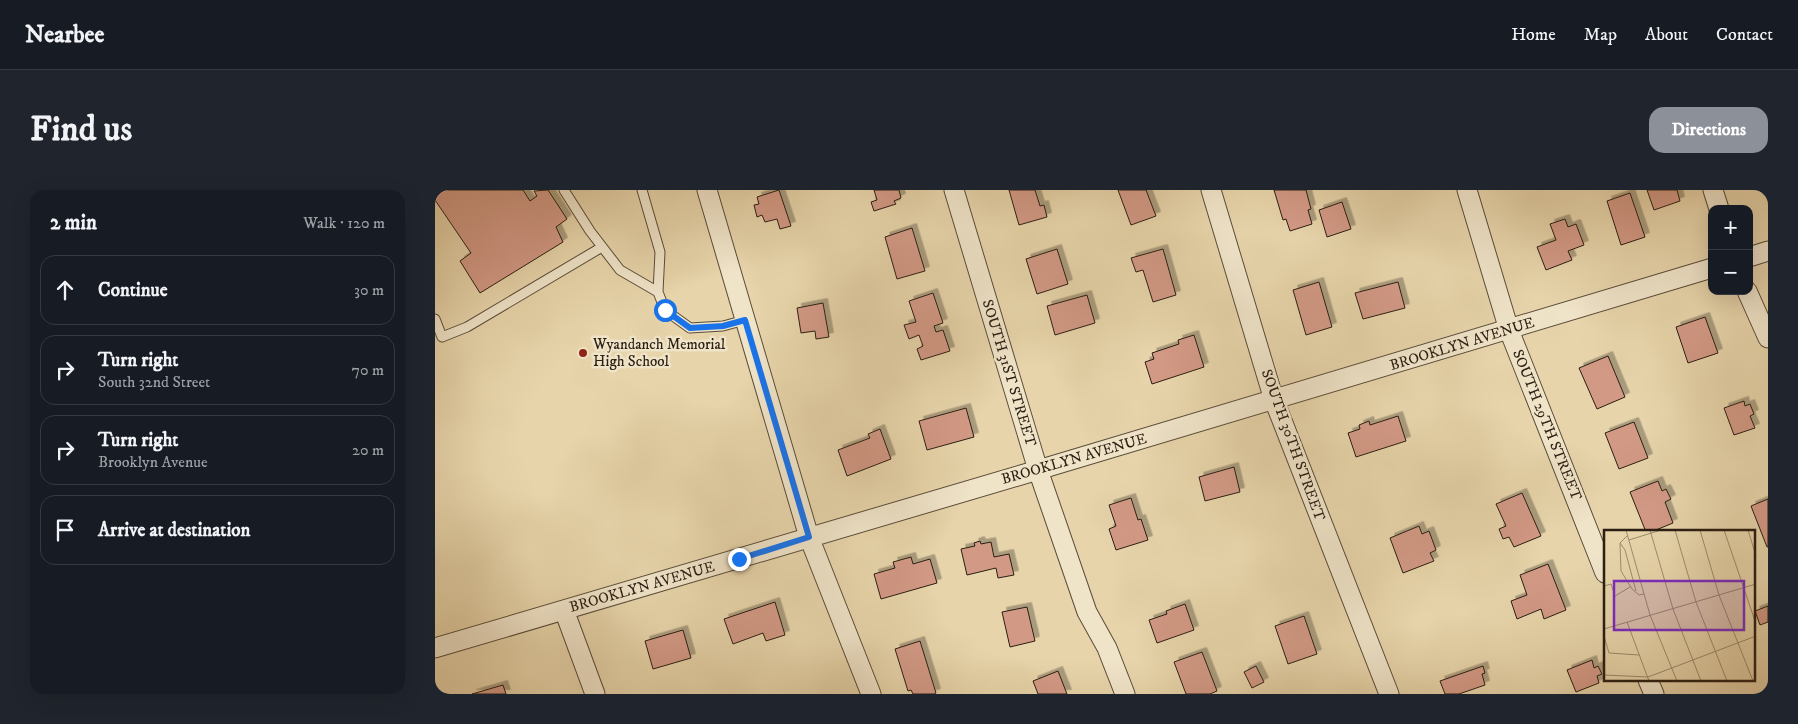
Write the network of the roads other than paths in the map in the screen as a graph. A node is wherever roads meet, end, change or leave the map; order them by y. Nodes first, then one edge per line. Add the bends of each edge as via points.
1 (564, 190) edge
2 (642, 190) edge
3 (707, 190) edge
4 (954, 190) edge
5 (1211, 190) edge
6 (1467, 190) edge
7 (1713, 190) edge
8 (1718, 205) edge
9 (602, 247) junction
10 (1768, 251) edge
11 (1753, 256) edge
12 (1708, 269) edge
13 (658, 292) junction
14 (1749, 295) edge
15 (435, 319) edge
16 (745, 320) junction
17 (1509, 330) junction
18 (438, 338) edge
19 (1768, 338) edge
20 (1274, 400) junction
21 (1038, 470) junction
22 (809, 537) junction
23 (1604, 570) edge
24 (564, 610) junction
25 (435, 648) edge
26 (1649, 682) edge
27 (595, 694) edge
28 (871, 694) edge
29 (1125, 694) edge
30 (1389, 694) edge
31 (1654, 694) edge

1 - 9 lane
2 - 13 lane via 660,252
3 - 16 street
4 - 21 street, SOUTH 31ST STREET
5 - 20 street, SOUTH 30TH STREET
6 - 17 street, SOUTH 29TH STREET
7 - 8 street
9 - 13 lane via 620,270
9 - 18 lane via 467,328
10 - 11 street
12 - 17 street, BROOKLYN AVENUE
13 - 16 lane via 665,310 690,328 723,326
14 - 19 street
15 - 18 lane
16 - 22 street
17 - 20 street, BROOKLYN AVENUE
17 - 23 street, SOUTH 29TH STREET
20 - 21 street, BROOKLYN AVENUE
20 - 30 street, SOUTH 30TH STREET
21 - 22 street, BROOKLYN AVENUE
21 - 29 street, SOUTH 31ST STREET via 1087,612 1107,648
22 - 24 street, BROOKLYN AVENUE
22 - 28 street
24 - 25 street, BROOKLYN AVENUE
24 - 27 street
26 - 31 street

